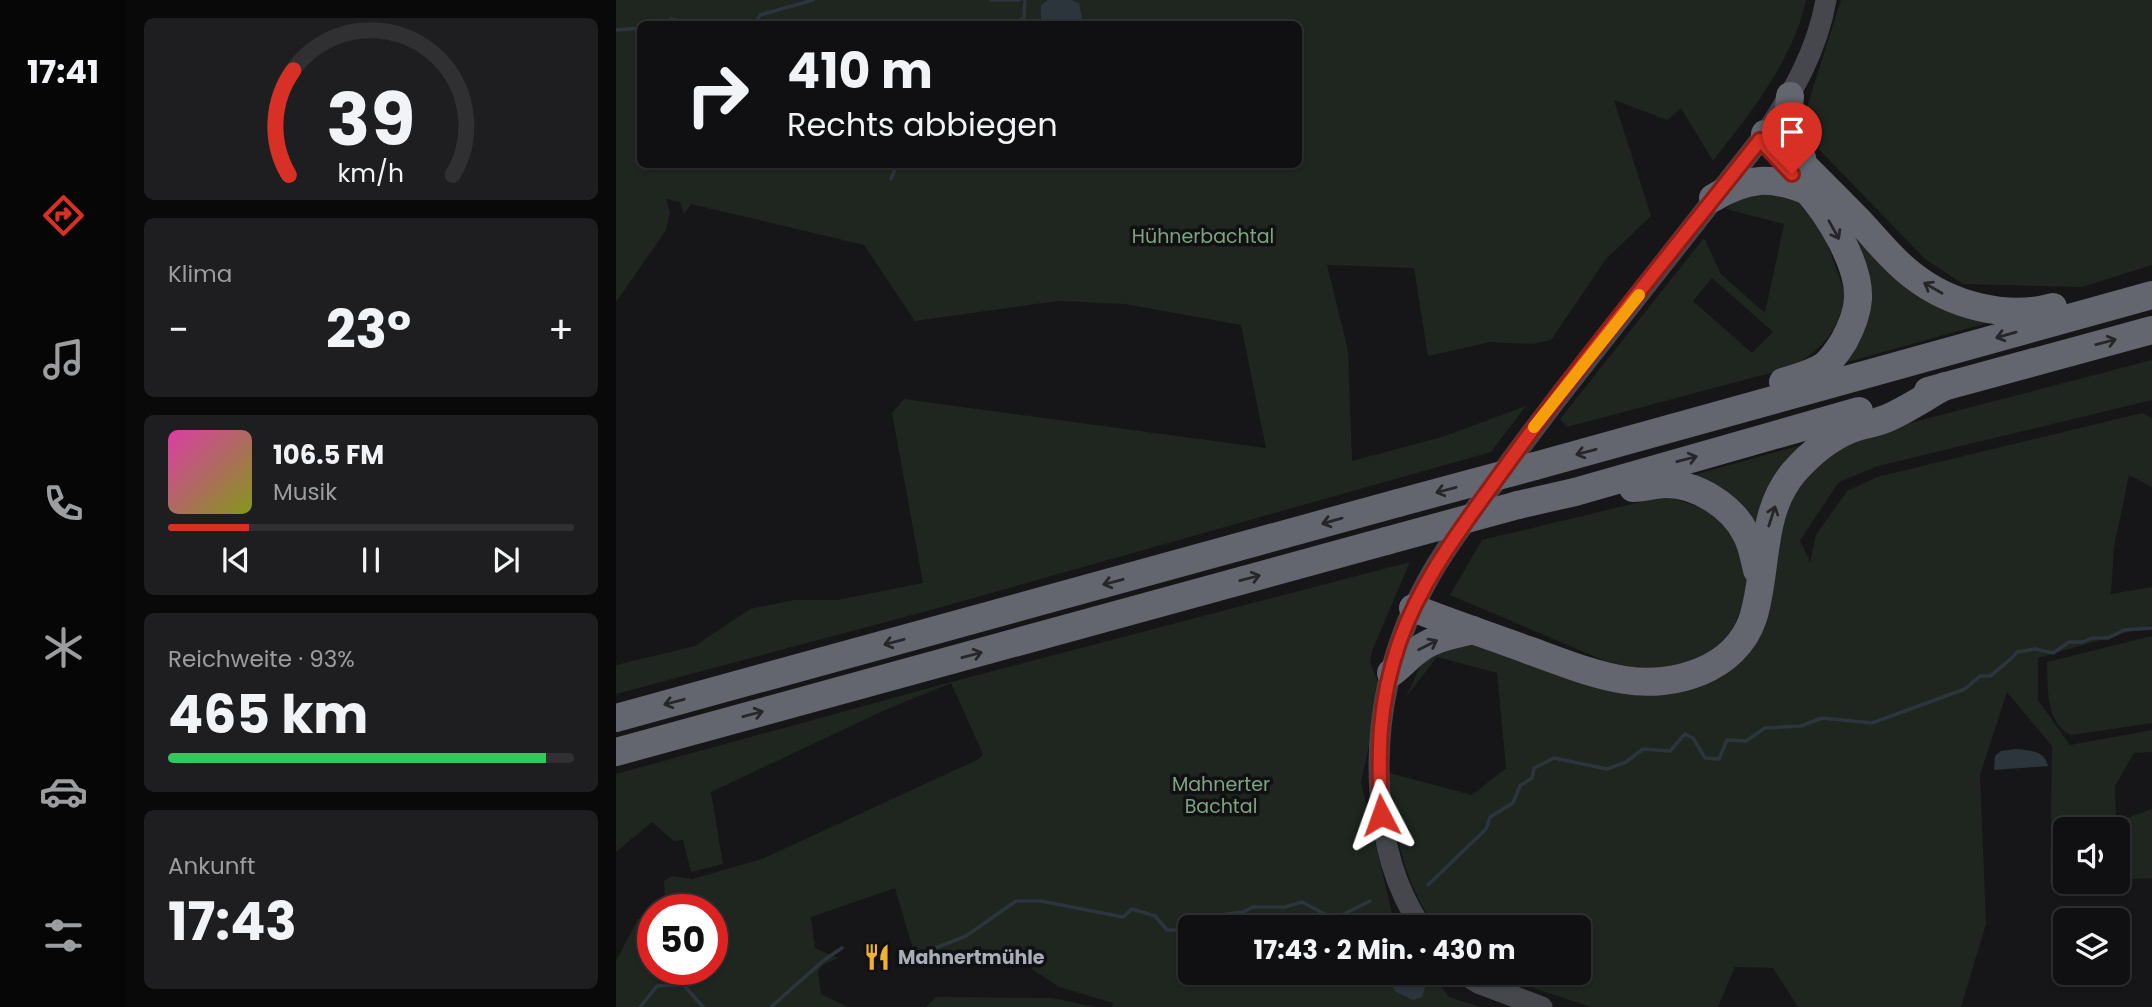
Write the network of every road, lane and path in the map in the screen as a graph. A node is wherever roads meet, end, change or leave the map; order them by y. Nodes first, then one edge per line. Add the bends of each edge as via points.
1 (1826, 0) edge
2 (1790, 96) junction
3 (1762, 137) junction
4 (1810, 181) junction
5 (1713, 198) junction
6 (2147, 296) edge
7 (2152, 330) edge
8 (1945, 386) junction
9 (1699, 422) junction
10 (1575, 492) junction
11 (1759, 583) junction
12 (1413, 608) junction
13 (1472, 630) junction
14 (1391, 673) junction
15 (616, 718) edge
16 (616, 752) edge
17 (1414, 915) edge
18 (1483, 985) edge
19 (1533, 1004) edge

1 - 2 main road via 1815,44
2 - 3 main road
2 - 4 highway via 1787,122 1791,139
3 - 4 highway
3 - 5 main road
4 - 5 highway via 1765,180 1731,187
6 -> 4 highway via 2081,299 2023,313 1966,304 1913,276
4 -> 9 highway via 1855,275 1858,299 1852,327 1824,366 1731,396
5 - 12 main road via 1534,427 1424,584
6 -> 9 highway
8 -> 7 highway
10 -> 8 highway
11 -> 8 highway via 1770,519 1792,475 1808,457 1849,430 1886,419
9 -> 15 highway, bridge
10 - 11 highway via 1667,484 1691,488 1736,517 1747,535
16 -> 10 highway, bridge
11 - 13 highway via 1752,621 1741,640 1704,671 1676,681 1624,680
12 - 13 highway
12 - 14 main road
14 -> 13 highway via 1433,641
14 - 17 main road via 1379,735 1381,815 1395,876
18 - 19 main road

